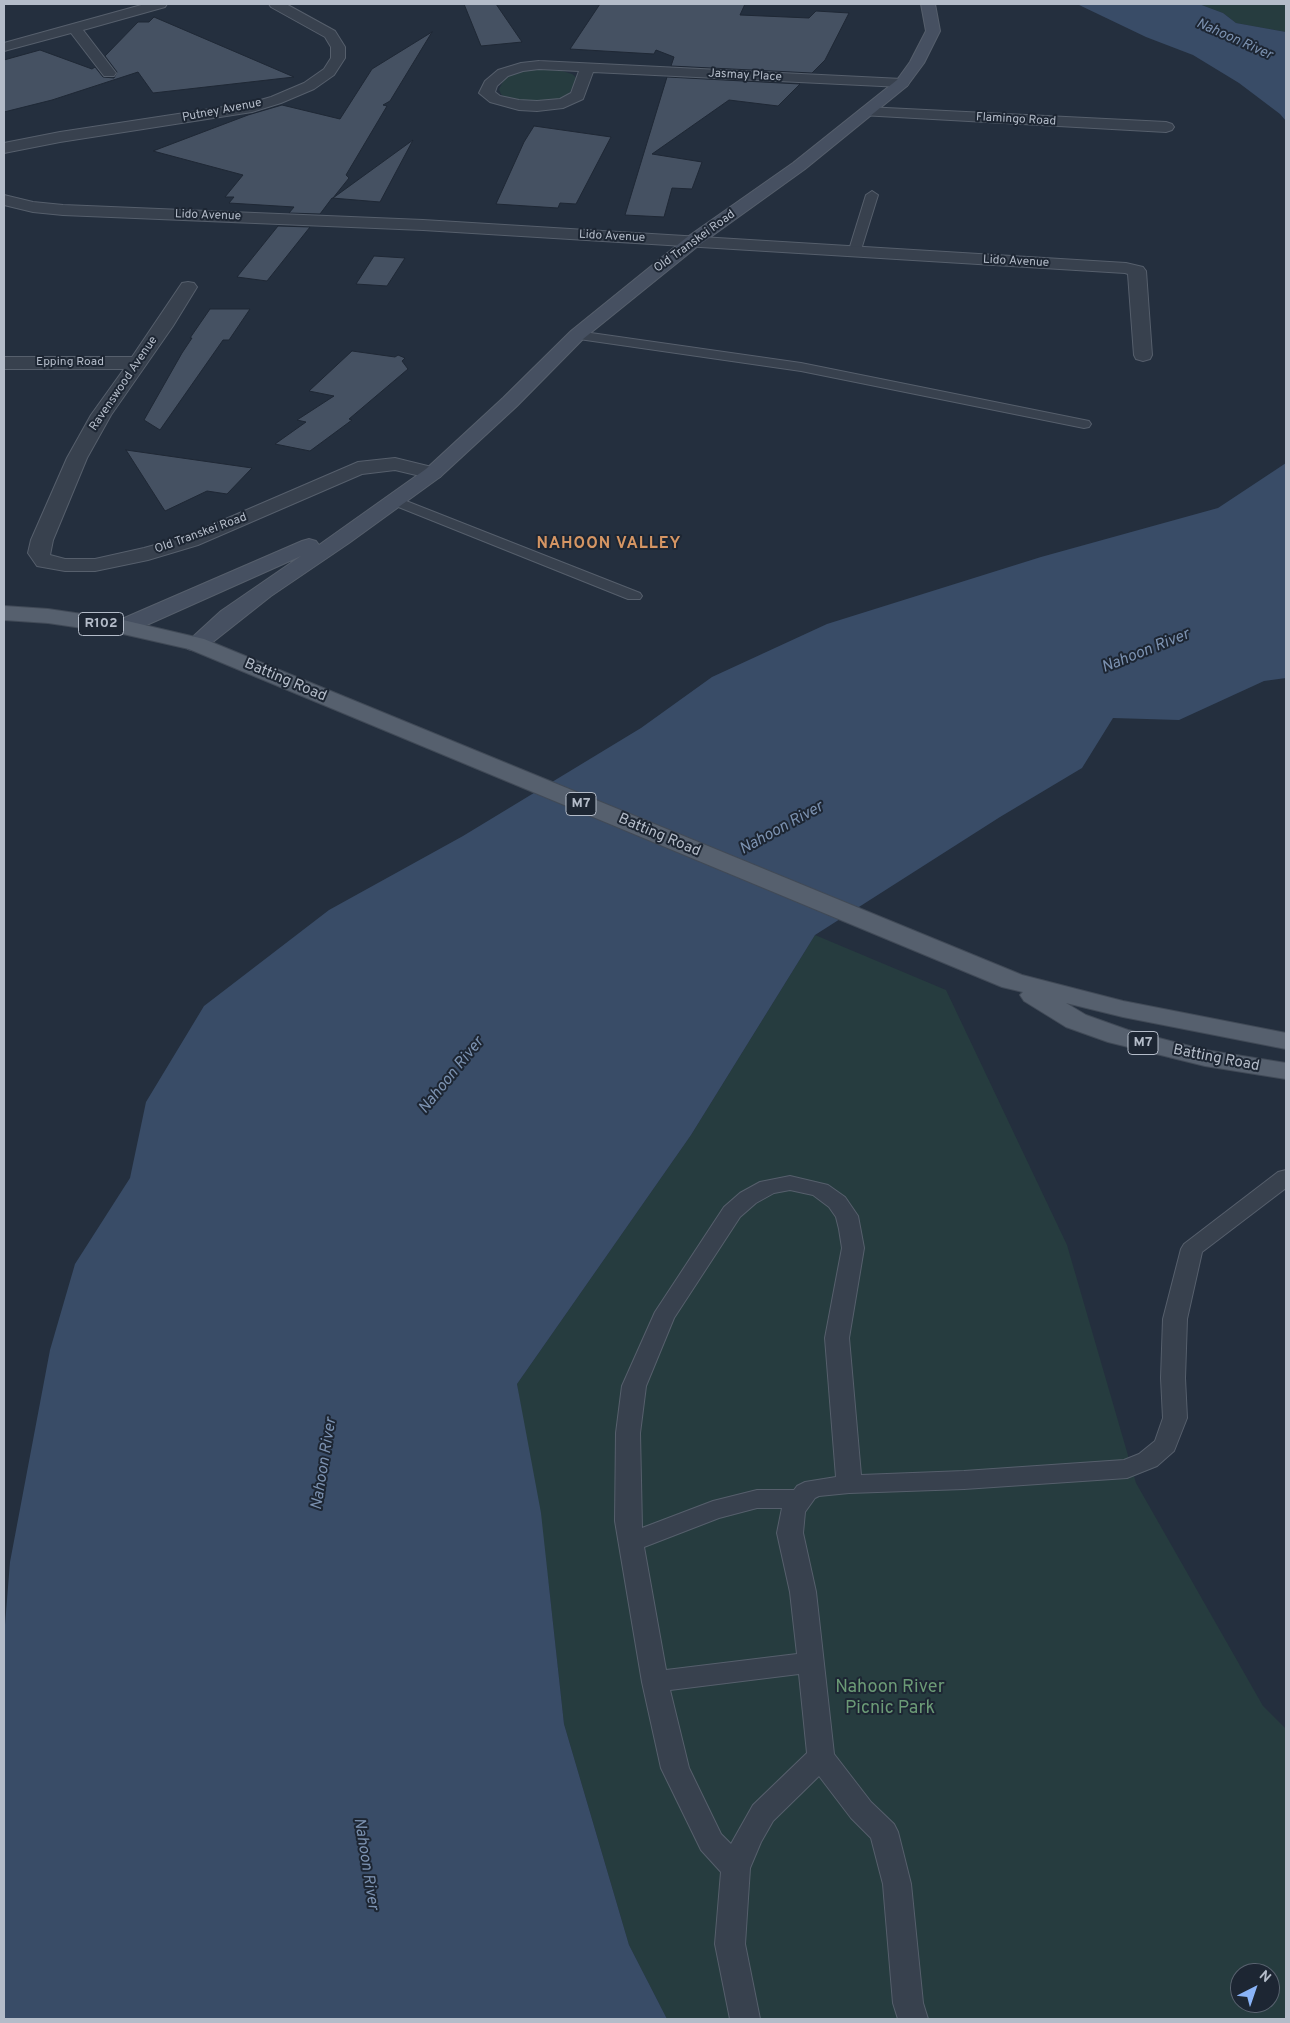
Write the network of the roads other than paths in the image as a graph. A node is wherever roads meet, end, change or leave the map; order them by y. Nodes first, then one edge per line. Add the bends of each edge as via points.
1 (160, 4) edge
2 (276, 4) edge
3 (928, 4) edge
4 (74, 27) junction
5 (4, 46) edge
6 (587, 69) junction
7 (109, 72) dead end
8 (902, 83) junction
9 (866, 112) junction
10 (1166, 127) dead end
11 (4, 148) edge
12 (872, 195) dead end
13 (4, 200) edge
14 (692, 242) junction
15 (854, 253) junction
16 (188, 287) dead end
17 (577, 336) junction
18 (1143, 355) dead end
19 (4, 363) edge
20 (136, 363) junction
21 (1084, 424) dead end
22 (433, 473) junction
23 (67, 484) joint
24 (396, 501) junction
25 (368, 520) junction
26 (634, 596) dead end
27 (4, 613) edge
28 (123, 627) junction
29 (196, 644) junction
30 (252, 668) joint
31 (1012, 981) junction
32 (1286, 1041) edge
33 (1286, 1072) edge
34 (1286, 1177) edge
35 (849, 1484) junction
36 (800, 1499) junction
37 (631, 1542) junction
38 (811, 1662) junction
39 (655, 1682) junction
40 (821, 1757) junction
41 (736, 1868) junction
42 (745, 2019) edge
43 (913, 2019) edge

1 - 4 street
2 - 11 street, Putney Avenue via 330,34 338,46 338,58 329,72 309,86 252,107
3 - 8 main road, Old Transkei Road / R102 via 933,31 917,63
4 - 5 street
4 - 7 street
6 - 6 street, Jasmay Place via 520,67 495,78 487,93 495,99 519,105 570,101 578,96
6 - 8 street, Jasmay Place
8 - 9 main road, Old Transkei Road / R102
9 - 10 street, Flamingo Road
9 - 14 main road, Old Transkei Road / R102 via 756,198
12 - 15 lane
13 - 14 street, Lido Avenue via 63,210 413,225
14 - 15 street, Lido Avenue
14 - 17 main road, Old Transkei Road / R102
15 - 18 street, Lido Avenue via 1133,270 1137,272
16 - 20 street, Ravenswood Avenue
17 - 21 lane via 801,367
17 - 22 main road, Old Transkei Road / R102
19 - 20 street, Epping Road
20 - 23 street, Ravenswood Avenue via 101,415 77,458
22 - 23 street, Old Transkei Road via 395,464 358,468 190,541 114,562 80,566 45,561 39,553
22 - 24 main road, Old Transkei Road / R102
24 - 25 main road, Old Transkei Road / R102
24 - 26 lane
25 - 28 main road, Old Transkei Road / R102
25 - 29 main road, Old Transkei Road / R102 via 263,591
27 - 28 main road, R102
28 - 29 main road, R102
29 - 30 main road, Batting Road / R102
30 - 31 main road, Batting Road / M7
31 - 32 main road, Batting Road / M7 via 1123,1009
31 - 33 main road, Batting Road / M7 via 1076,1021 1118,1036 1205,1058
34 - 35 lane via 1192,1249 1175,1319 1175,1418 1165,1445 1148,1460 1127,1469
35 - 36 lane via 814,1488
35 - 37 lane via 837,1338 853,1248 847,1216 837,1202 820,1190 790,1183 768,1187 732,1212 711,1241 663,1318 634,1386 628,1433
36 - 37 lane via 757,1499 713,1510
36 - 38 lane via 790,1518 790,1533 803,1592
37 - 39 lane
38 - 39 lane
38 - 40 lane
39 - 41 lane via 675,1768 711,1842
40 - 41 lane via 764,1813 748,1838
40 - 43 lane via 861,1810 884,1832 897,1884 908,2003
41 - 42 lane via 730,1944

